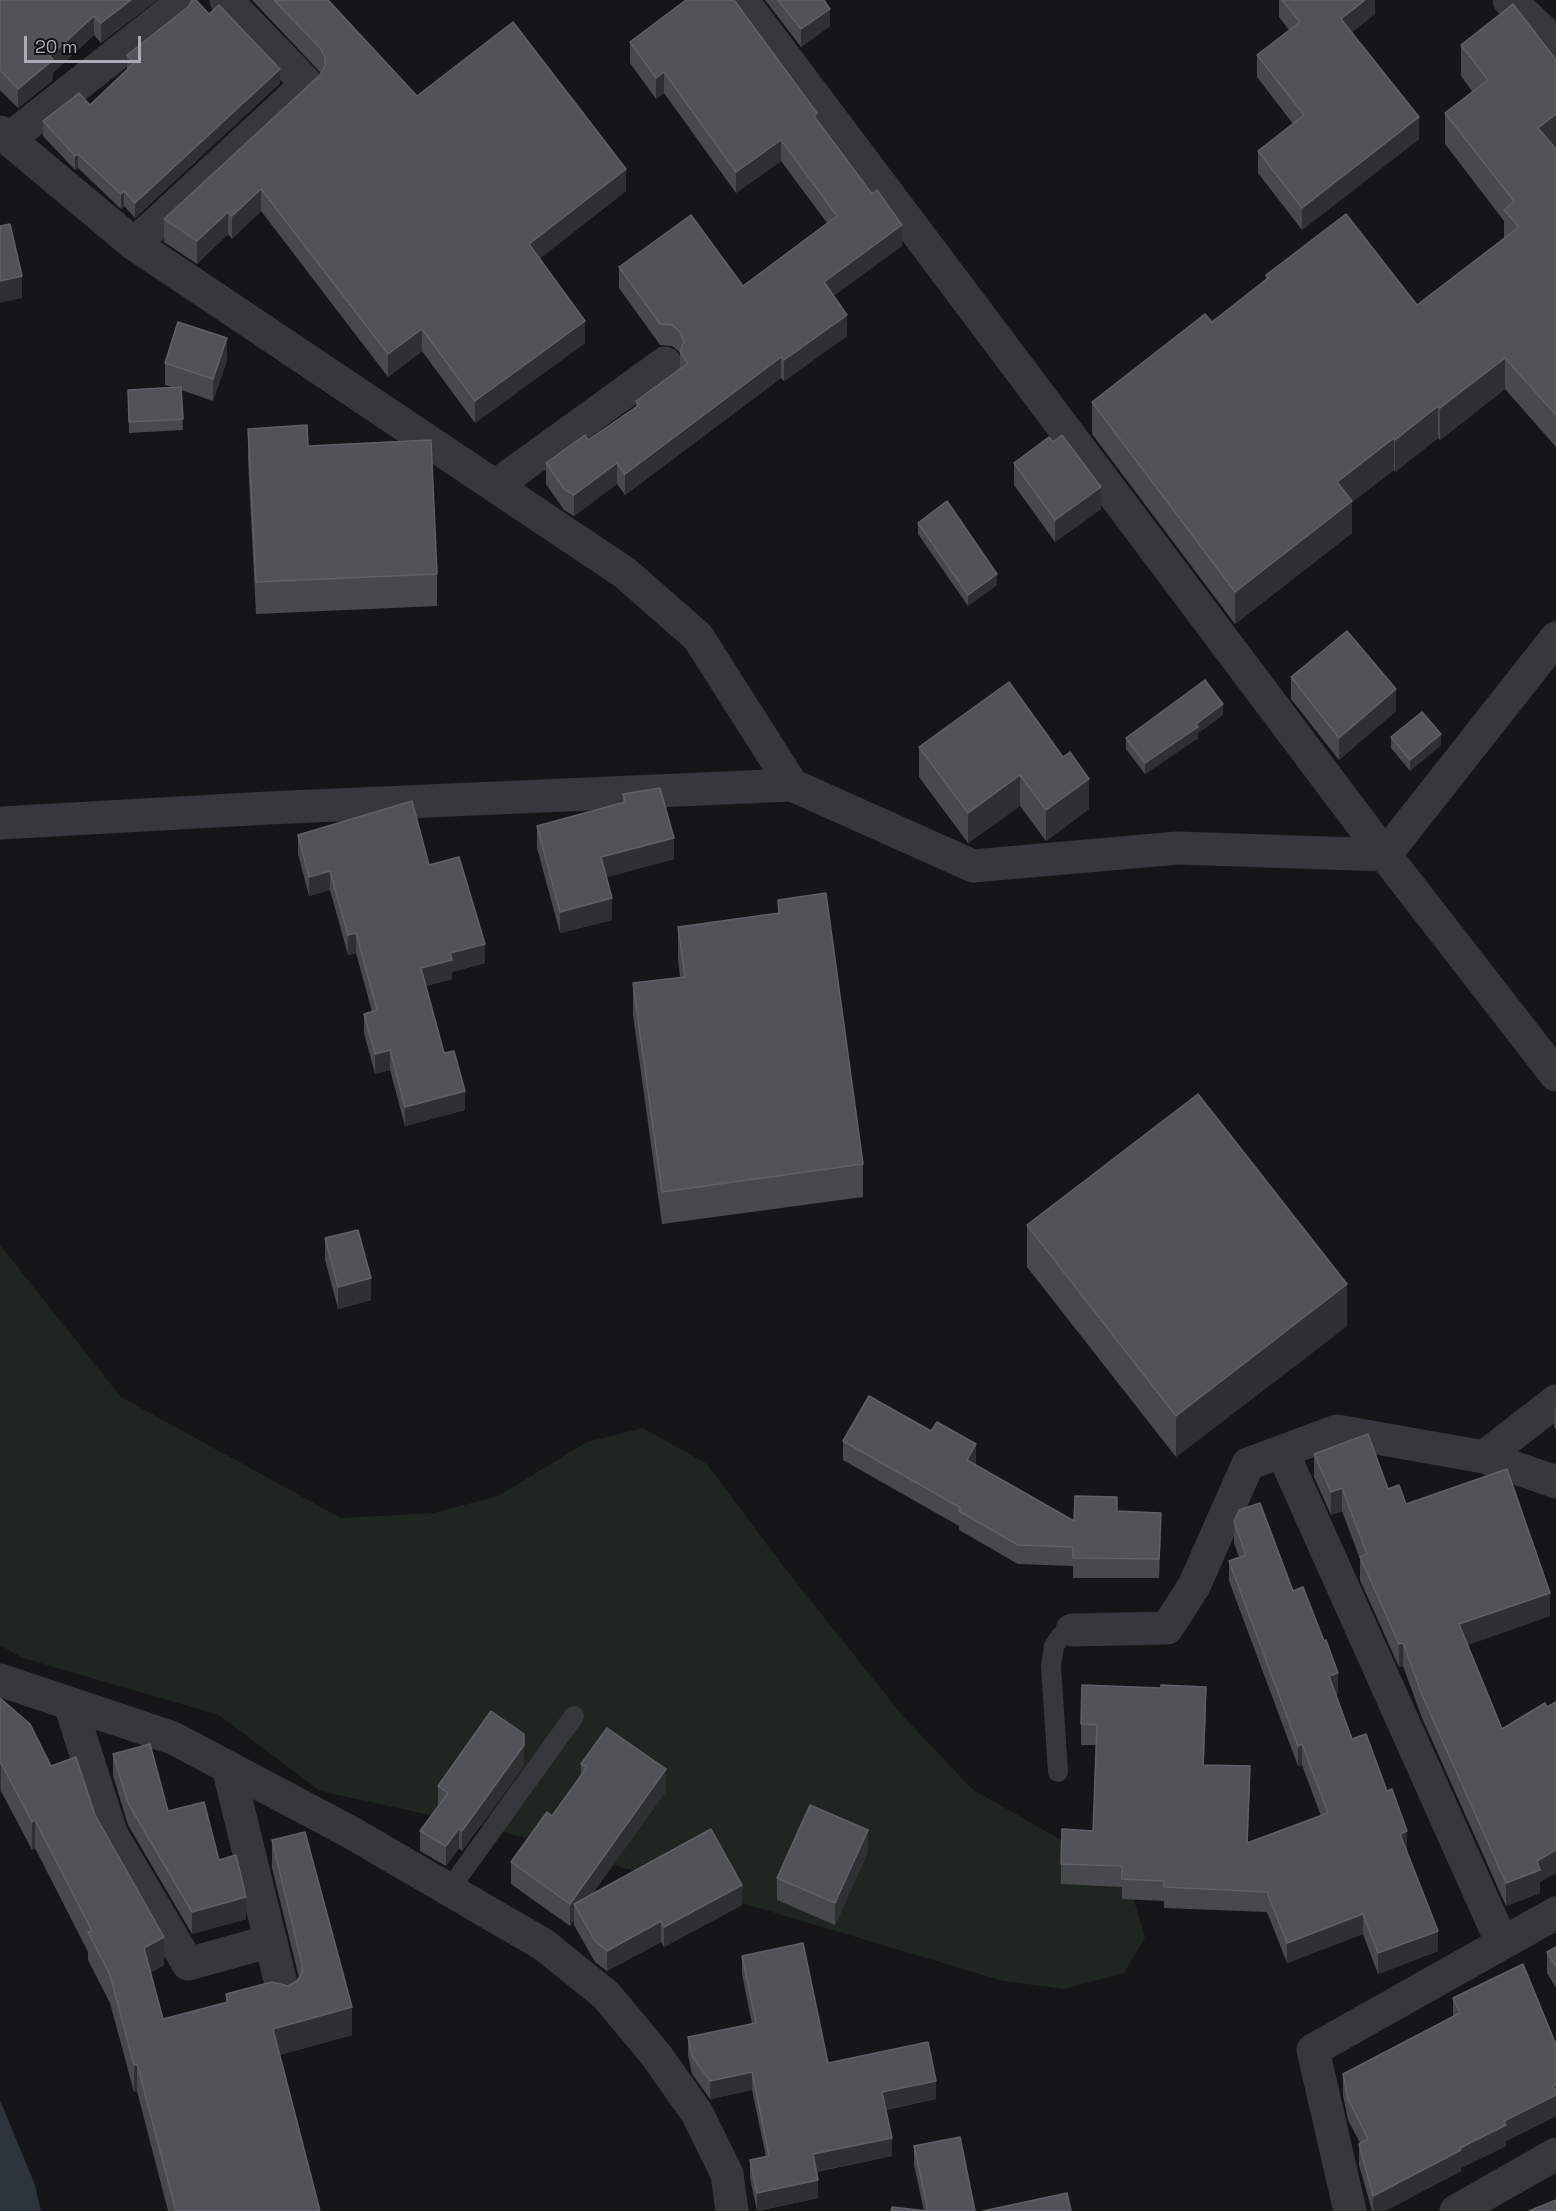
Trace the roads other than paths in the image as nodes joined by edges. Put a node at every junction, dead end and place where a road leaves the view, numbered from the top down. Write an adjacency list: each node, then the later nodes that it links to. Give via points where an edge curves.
1 (226, 0): 7 (street, via 307,84)
2 (742, 0): 13 (street)
3 (1509, 0): 5 (street)
4 (176, 7): 6 (street)
5 (1556, 43)
6 (4, 136): 7 (street)
7 (134, 244): 9 (street)
8 (665, 363): 9 (street)
9 (495, 486): 11 (street, via 625,573 698,637)
10 (1556, 638): 13 (street)
11 (792, 785): 12 (street); 13 (street, via 973,866 1178,848)
12 (0, 823)
13 (1386, 855): 14 (street)
14 (1556, 1075)
15 (1556, 1401): 17 (street)
16 (1283, 1453): 17 (street, via 1337,1431); 19 (street, via 1248,1464 1194,1586 1167,1628); 28 (street)
17 (1484, 1457): 18 (street)
18 (1556, 1482)
19 (1072, 1630): 24 (lane, via 1054,1646 1051,1666)
20 (0, 1680): 21 (street)
21 (70, 1704): 23 (street, via 173,1738); 27 (street, via 111,1833 188,1964)
22 (574, 1716): 25 (lane)
23 (228, 1767): 25 (street); 27 (street)
24 (1058, 1772)
25 (449, 1890): 31 (street, via 544,1945 606,1995 697,2113 727,2174)
26 (1556, 1913): 28 (street)
27 (271, 1941): 29 (street)
28 (1502, 1943): 32 (street, via 1313,2050)
29 (284, 1996)
30 (1556, 2154): 33 (street)
31 (732, 2211)
32 (1350, 2211)
33 (1456, 2211)

